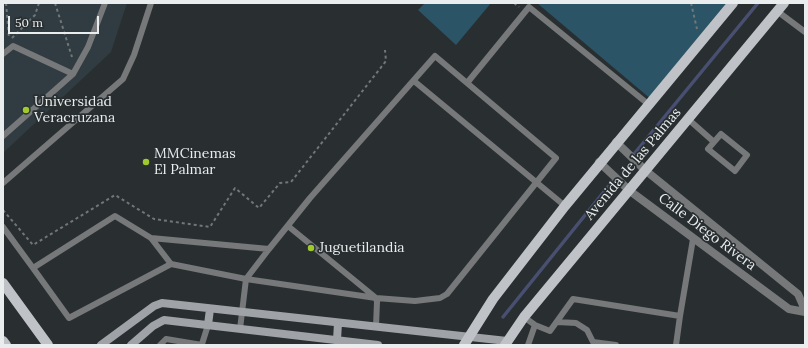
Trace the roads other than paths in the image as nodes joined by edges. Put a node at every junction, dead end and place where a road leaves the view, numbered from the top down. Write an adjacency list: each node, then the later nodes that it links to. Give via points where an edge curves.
1 (104, 3): 8 (lane, via 88,47)
2 (151, 3): 19 (lane, via 123,80)
3 (733, 3): 11 (main road, Avenida de las Palmas)
4 (784, 3): 5 (main road, Avenida de las Palmas)
5 (777, 11): 6 (lane); 12 (main road, Avenida de las Palmas)
6 (805, 32)
7 (3, 54): 8 (lane, via 13,46)
8 (73, 74): 13 (lane)
9 (414, 81): 10 (lane, via 436,56); 18 (lane); 22 (lane, via 314,193)
10 (467, 83): 11 (lane, via 529,7); 18 (lane, via 556,158)
11 (648, 104): 14 (main road, Avenida de las Palmas)
12 (688, 119): 15 (lane); 17 (main road, Avenida de las Palmas)
13 (3, 136)
14 (616, 142): 16 (main road, Avenida de las Palmas); 17 (street, Calle Diego Rivera)
15 (714, 142): 15 (lane, via 721,134 747,156 735,171 708,148)
16 (599, 162): 20 (street, Calle Diego Rivera); 21 (main road, Avenida de las Palmas)
17 (645, 170): 20 (main road, Avenida de las Palmas); 33 (street, Calle Diego Rivera, via 798,294)
18 (536, 182): 21 (lane); 31 (lane, via 447,294 415,301)
19 (3, 183)
20 (630, 190): 25 (street, Calle Diego Rivera); 36 (main road, Avenida de las Palmas)
21 (565, 206): 45 (main road, Avenida de las Palmas, via 493,299)
22 (288, 226): 26 (lane); 31 (lane)
23 (3, 227): 28 (lane)
24 (151, 238): 26 (lane); 27 (lane); 28 (lane, via 115,216)
25 (694, 239): 33 (street, Calle Diego Rivera, via 789,309); 35 (lane)
26 (269, 249): 29 (lane)
27 (171, 264): 28 (lane, via 69,318); 29 (lane)
28 (33, 268)
29 (246, 279): 31 (lane); 34 (lane)
30 (3, 283): 48 (main road)
31 (376, 298): 40 (lane)
32 (210, 309): 34 (street); 39 (street); 49 (street, via 158,304)
33 (805, 311)
34 (242, 312): 38 (street); 42 (lane)
35 (680, 316): 37 (lane, via 573,299); 56 (lane)
36 (524, 317): 41 (lane); 46 (main road, Avenida de las Palmas)
37 (557, 322): 41 (lane, via 550,331); 55 (lane, via 576,323 587,330 593,342)
38 (338, 323): 40 (street); 44 (street)
39 (208, 325): 42 (street); 50 (street, via 164,320); 52 (lane)
40 (376, 326): 45 (street)
41 (535, 326): 54 (lane)
42 (240, 329): 44 (street)
43 (3, 340): 47 (main road)
44 (337, 340): 53 (street)
45 (466, 341): 46 (street)
46 (506, 343)
47 (6, 345)
48 (48, 345)
49 (101, 345)
50 (131, 345)
51 (160, 345): 52 (lane, via 166,339)
52 (202, 345)
53 (378, 345)
54 (528, 345)
55 (616, 345)
56 (676, 345)

